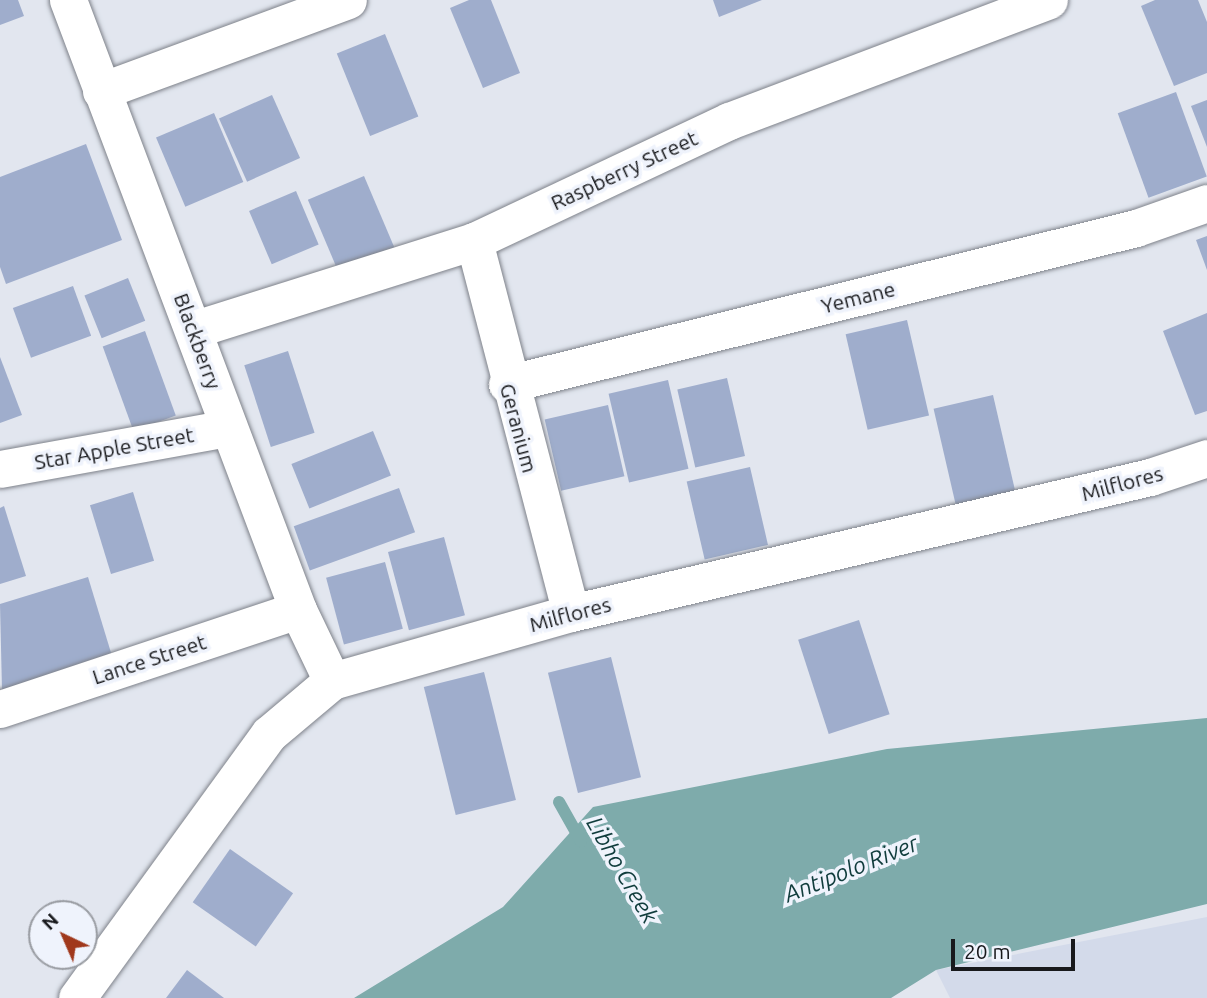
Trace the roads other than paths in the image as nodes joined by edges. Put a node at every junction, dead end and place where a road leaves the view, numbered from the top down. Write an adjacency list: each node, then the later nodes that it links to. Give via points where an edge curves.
1 (68, 0): 4 (street, Blackberry)
2 (348, 0): 4 (street)
3 (1049, 0): 6 (street, Raspberry Street, via 729,121)
4 (101, 91): 7 (street, Blackberry)
5 (1207, 203): 8 (street, Yemane, via 1136,228)
6 (474, 241): 7 (street, Raspberry Street); 8 (street, Geranium)
7 (195, 329): 9 (street, Blackberry)
8 (507, 384): 13 (street, Geranium)
9 (228, 428): 11 (street, Star Apple Street); 12 (street, Blackberry)
10 (1207, 457): 13 (street, Milflores, via 1150,477)
11 (0, 468)
12 (298, 610): 14 (street, Blackberry); 15 (street, Lance Street)
13 (571, 613): 14 (street, Milflores)
14 (332, 681): 16 (street, Milflores, via 269,734)
15 (0, 709)
16 (77, 998)

